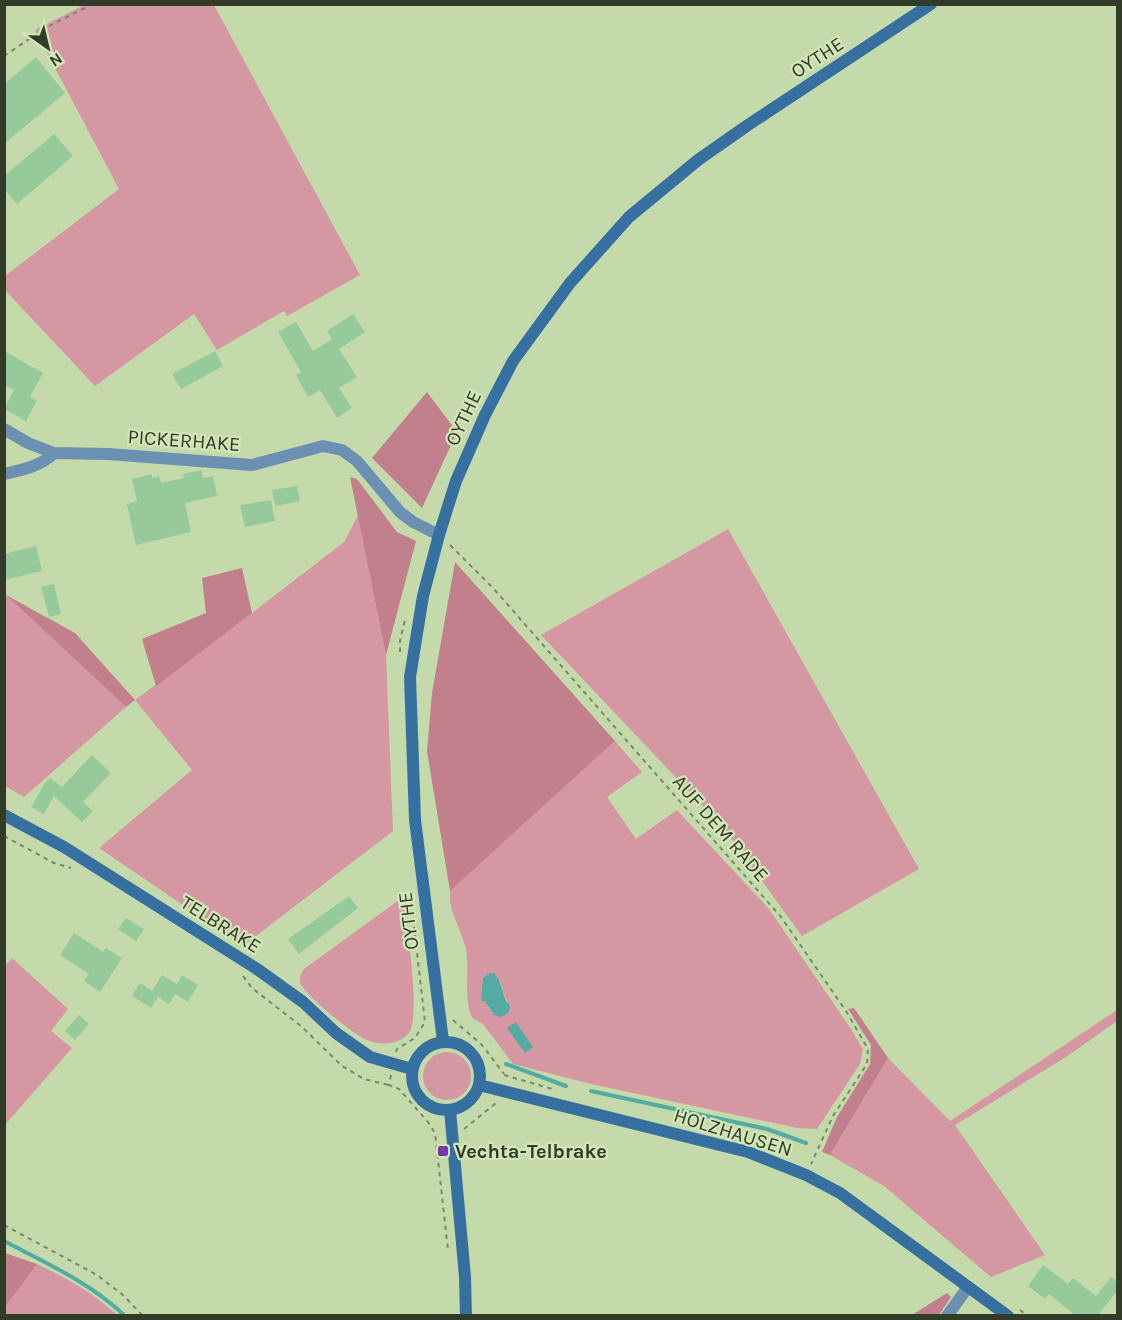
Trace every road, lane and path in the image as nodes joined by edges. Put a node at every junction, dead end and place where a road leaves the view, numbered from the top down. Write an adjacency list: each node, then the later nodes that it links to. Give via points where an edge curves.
1 (93, 4): 3 (path, via 47,27)
2 (931, 4): 7 (main road, OYTHE, via 698,160 629,217 570,283 513,361 456,481)
3 (4, 56)
4 (4, 429): 5 (street, PICKERHAKE)
5 (54, 453): 6 (street, via 48,459); 7 (street, PICKERHAKE, via 252,465 323,447 342,450 357,461 400,512)
6 (4, 474)
7 (439, 535): 15 (main road, OYTHE, via 423,596 410,677 415,820); 21 (path, AUF DEM RADE, via 494,589 781,917 868,1049 867,1064 833,1116)
8 (405, 619): 9 (path)
9 (400, 652)
10 (4, 815): 16 (main road, TELBRAKE, via 64,847 257,969 370,1057)
11 (4, 836): 12 (path, via 54,863)
12 (75, 869)
13 (414, 928): 16 (path, via 425,1022 415,1038 397,1049)
14 (240, 972): 18 (path, via 252,988 296,1022 342,1066 364,1080)
15 (443, 1041): 17 (main road, via 423,1050); 19 (main road, via 454,1042 472,1054 478,1063)
16 (392, 1064): 17 (main road, TELBRAKE); 18 (path)
17 (412, 1069): 20 (main road, via 412,1080 421,1099 429,1106)
18 (389, 1085): 23 (path, via 399,1089 435,1133)
19 (479, 1085): 20 (main road, via 468,1102); 21 (main road, HOLZHAUSEN, via 748,1152)
20 (450, 1110): 26 (main road)
21 (806, 1175): 24 (main road, HOLZHAUSEN, via 840,1193)
22 (4, 1225): 25 (path, via 97,1275)
23 (449, 1258)
24 (968, 1287): 27 (street); 28 (main road, HOLZHAUSEN)
25 (143, 1316)
26 (466, 1316)
27 (947, 1316)
28 (1008, 1316)

